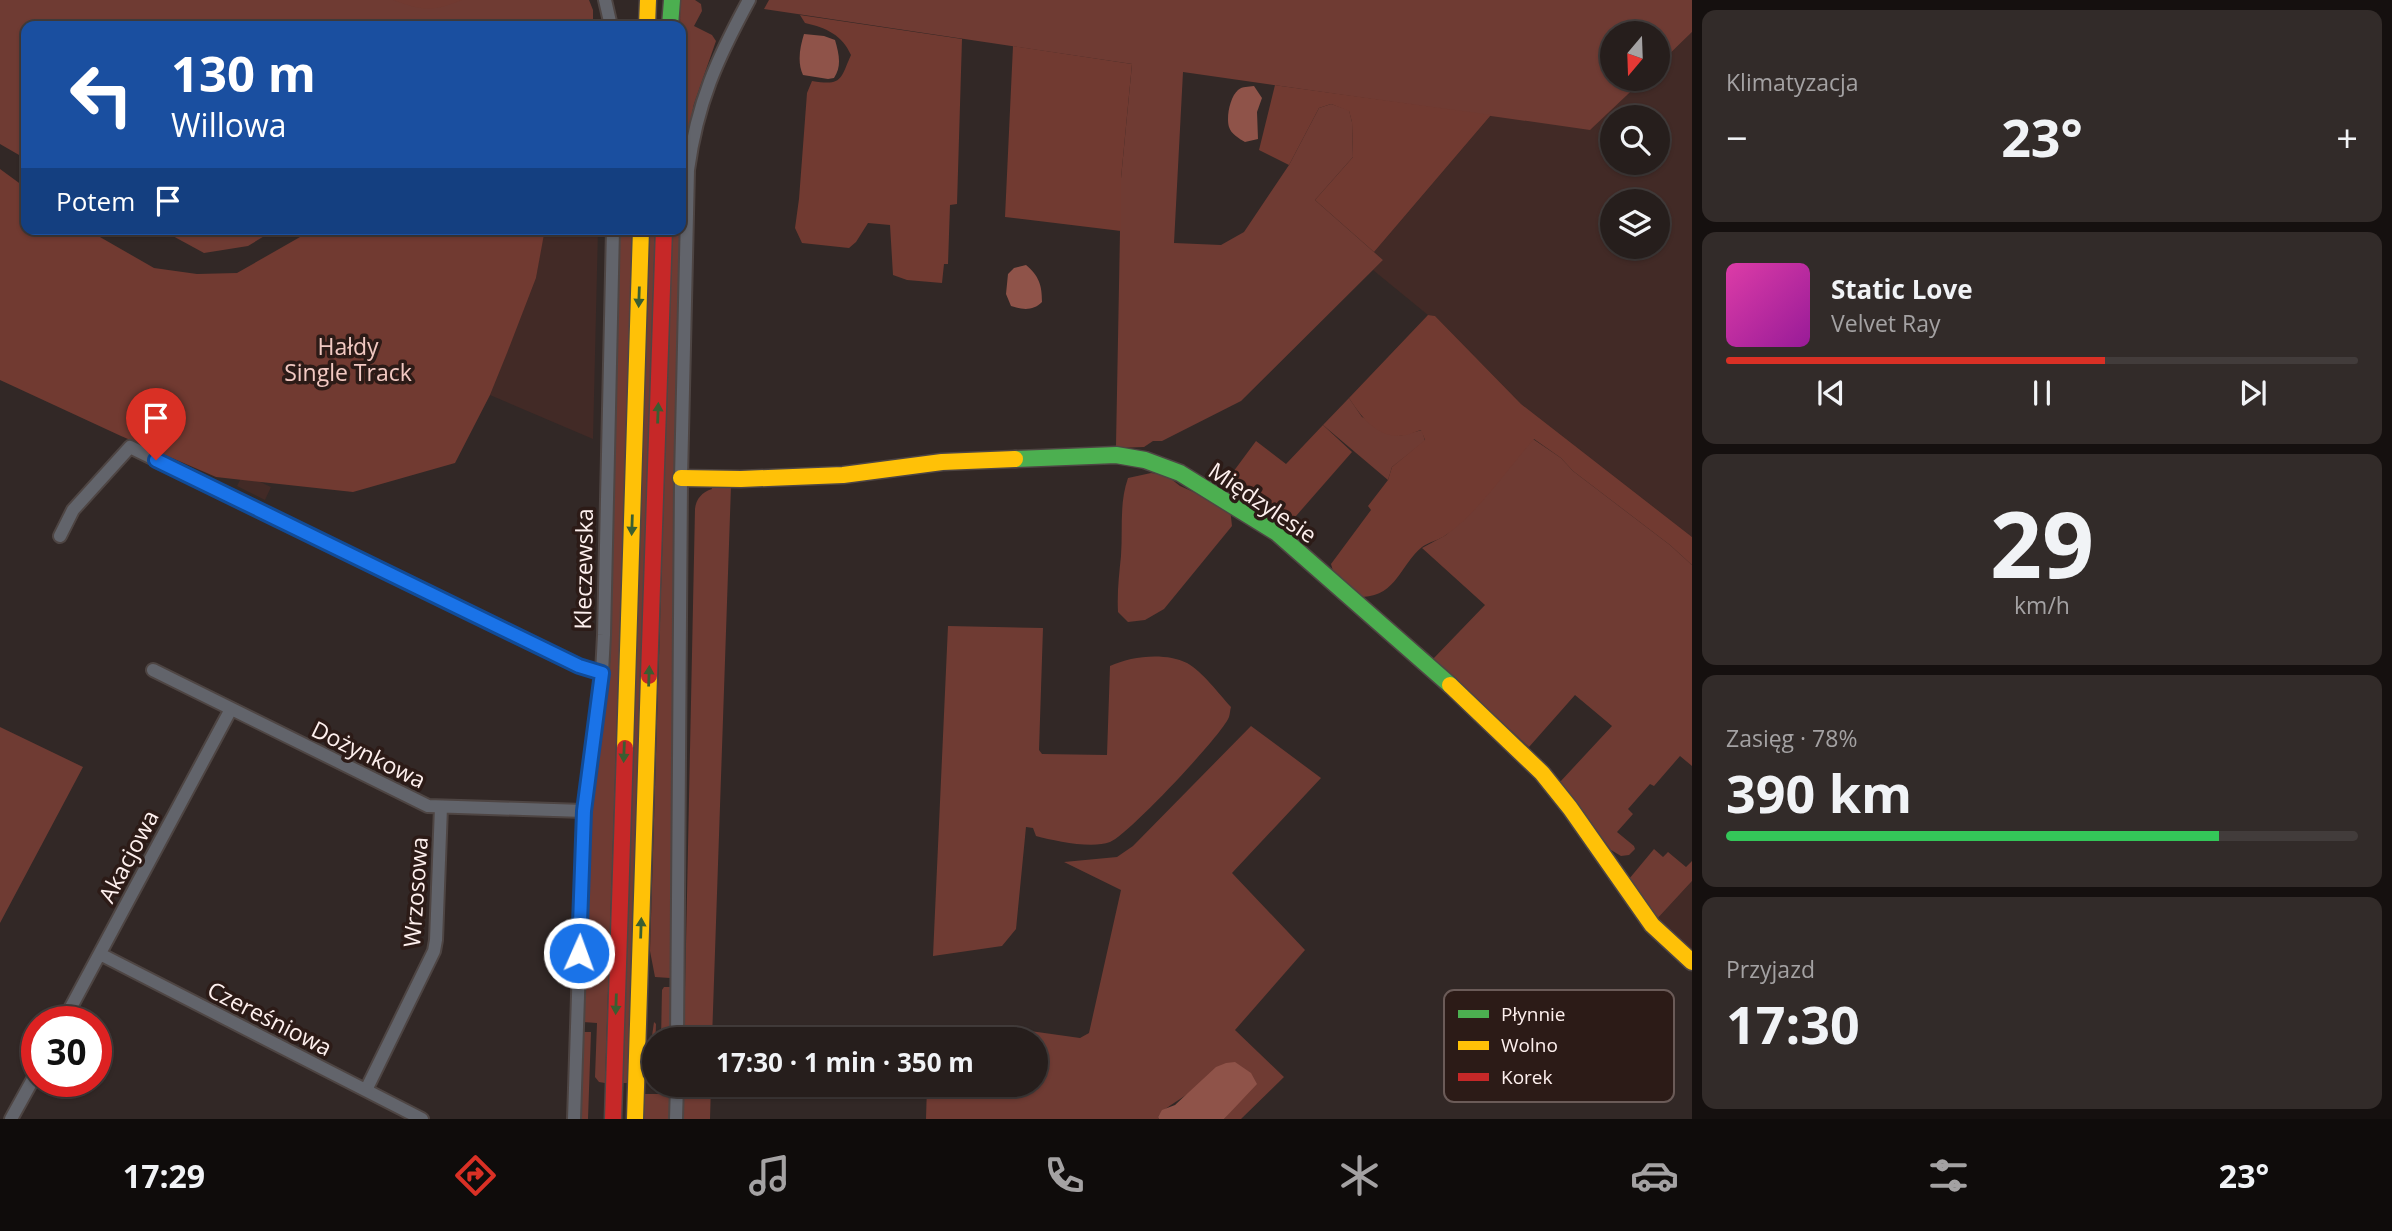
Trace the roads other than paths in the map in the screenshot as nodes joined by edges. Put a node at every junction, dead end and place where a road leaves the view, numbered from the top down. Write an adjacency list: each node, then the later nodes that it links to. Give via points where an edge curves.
1 (605, 0): 5 (street)
2 (648, 0): 6 (main road)
3 (672, 0): 7 (main road)
4 (749, 0): 11 (street, via 713,71 691,149)
5 (610, 21)
6 (648, 21)
7 (670, 21)
8 (613, 235): 14 (street, Kleczewska)
9 (641, 235): 28 (main road, Kleczewska, one-way to 28)
10 (664, 235): 29 (main road, one-way to 10)
11 (681, 478): 19 (main road, Międzylesie, via 843,475 942,462 1097,454 1145,460 1180,474 1277,533 1466,699 1557,790 1652,925); 21 (street)
12 (60, 536): 14 (street, via 73,510 131,447)
13 (153, 670): 15 (street, Dożynkowa)
14 (602, 673): 17 (street, Kleczewska)
15 (231, 709): 16 (street, Dożynkowa, via 417,802); 18 (street, Akacjowa)
16 (441, 807): 17 (street, Dożynkowa); 22 (street, Wrzosowa, via 434,951)
17 (584, 811): 27 (street, Kleczewska)
18 (100, 954): 20 (street, Akacjowa); 22 (street, Czereśniowa)
19 (1692, 962)
20 (72, 1006)
21 (677, 1027)
22 (366, 1090): 26 (street, Czereśniowa)
23 (23, 1097): 25 (street)
24 (677, 1097): 30 (street)
25 (11, 1119)
26 (422, 1119)
27 (574, 1119)
28 (612, 1119)
29 (635, 1119)
30 (676, 1119)

